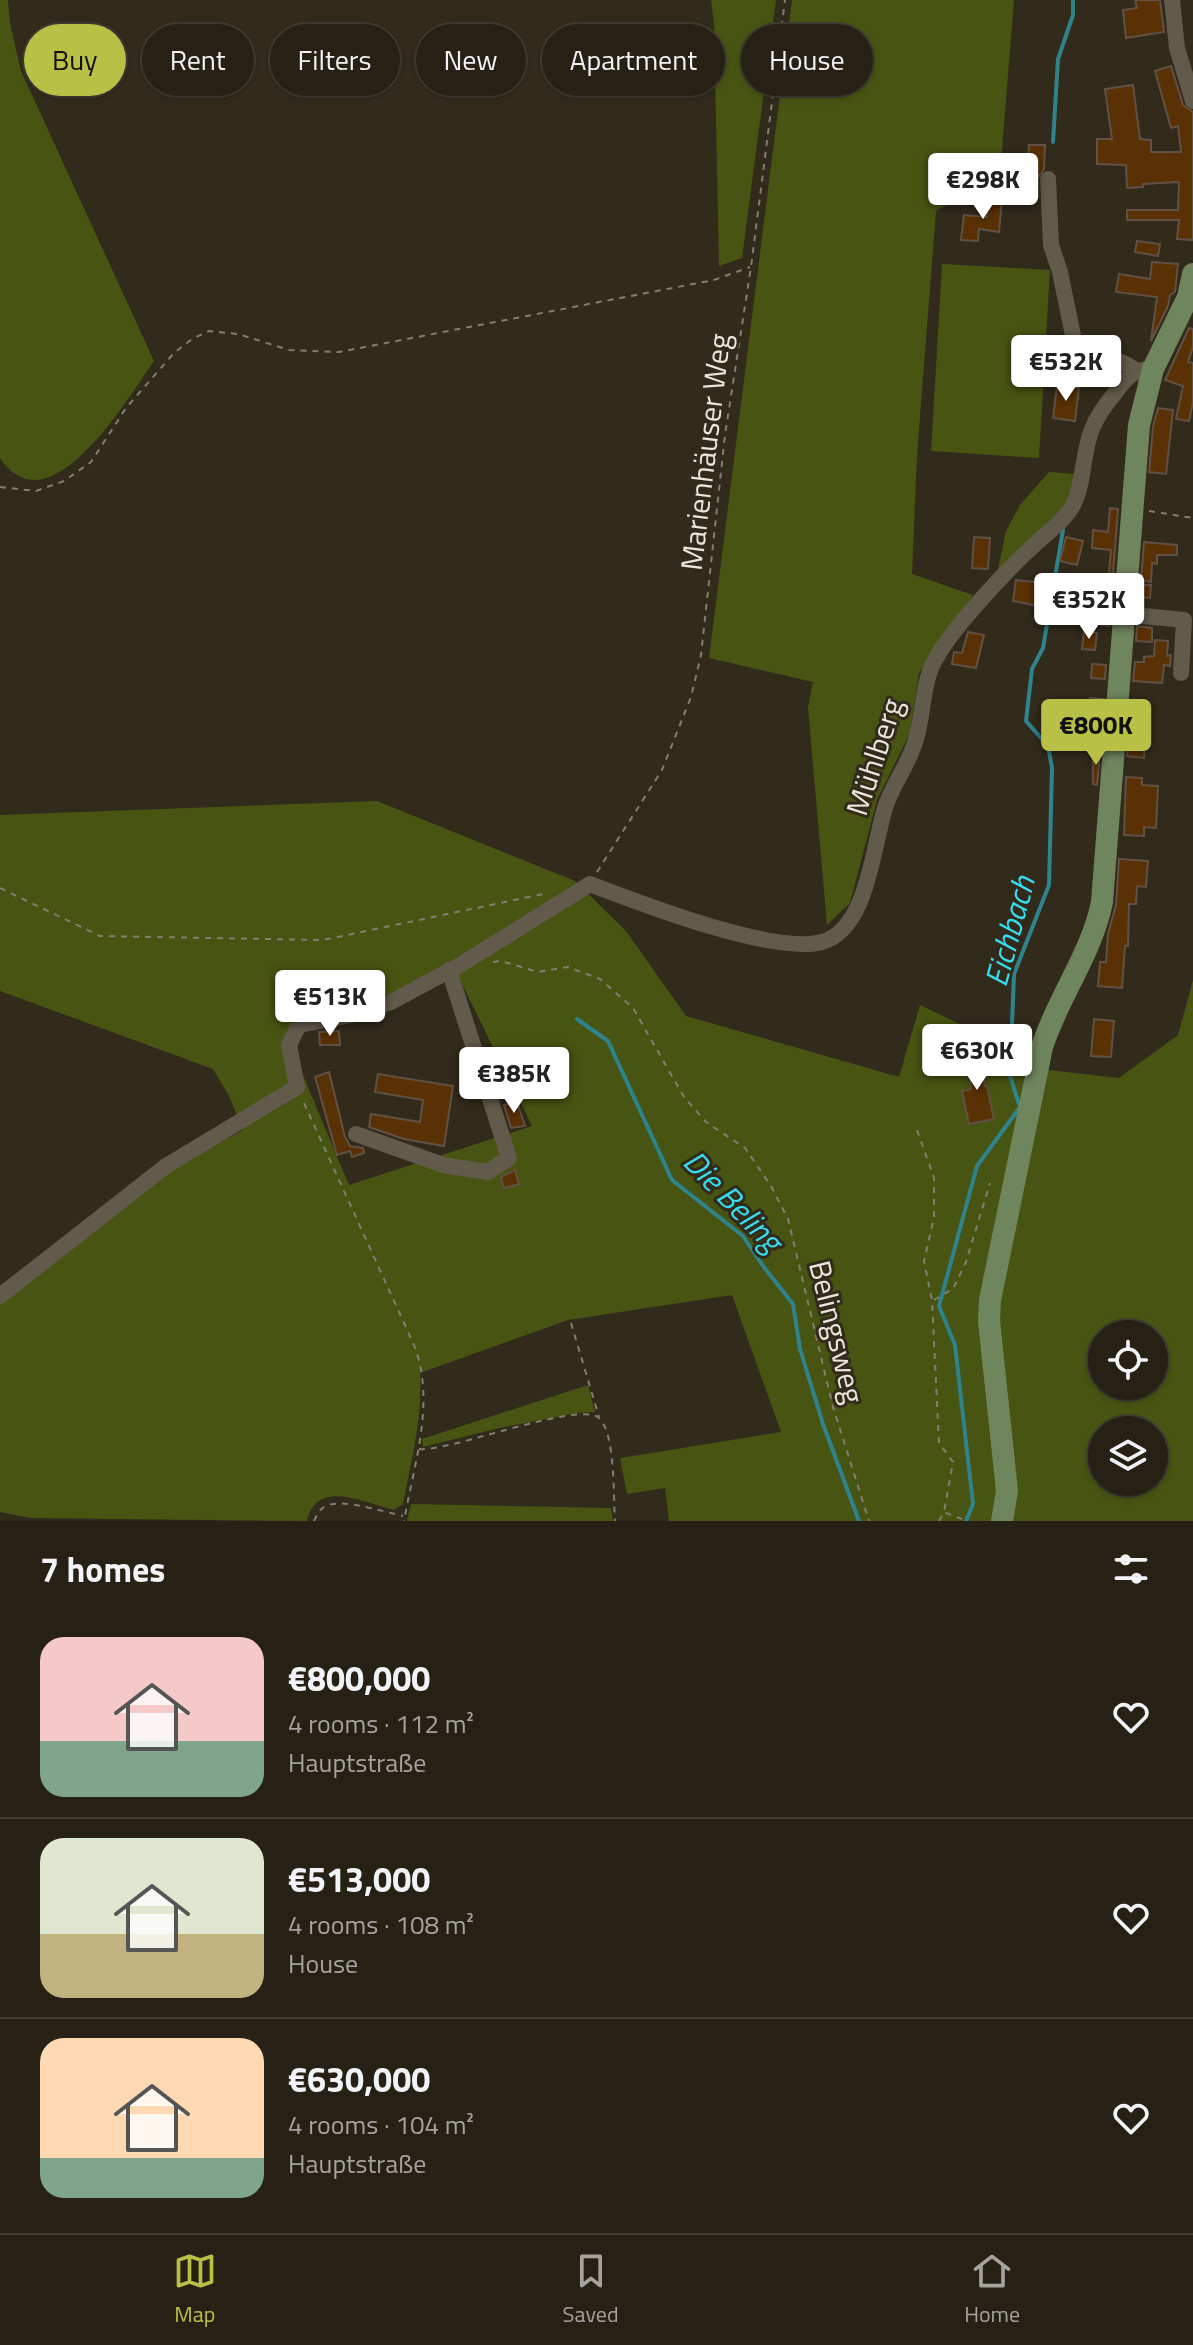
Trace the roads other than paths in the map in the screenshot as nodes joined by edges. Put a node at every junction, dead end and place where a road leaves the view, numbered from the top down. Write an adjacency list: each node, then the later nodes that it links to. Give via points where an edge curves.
1 (1172, 0): 2 (street, via 1177,48)
2 (1193, 101)
3 (1048, 179): 5 (street, via 1051,245 1075,345)
4 (1193, 274): 5 (main road, via 1188,297)
5 (1144, 370): 6 (main road); 9 (street, Mühlberg, via 1125,380 1092,426 1072,507 967,617 931,667 916,740 885,807 857,907 834,936 823,942 778,942 697,922 590,884)
6 (1124, 614): 7 (street); 12 (main road, via 1102,902 1042,1047 994,1274 989,1321 1007,1491)
7 (1188, 620): 8 (street)
8 (1181, 673)
9 (449, 970): 10 (street, via 509,1158 488,1172 443,1165); 11 (street, via 380,1006 299,1025 289,1045 297,1087 166,1166)
10 (356, 1134)
11 (0, 1296)
12 (1002, 1521)

